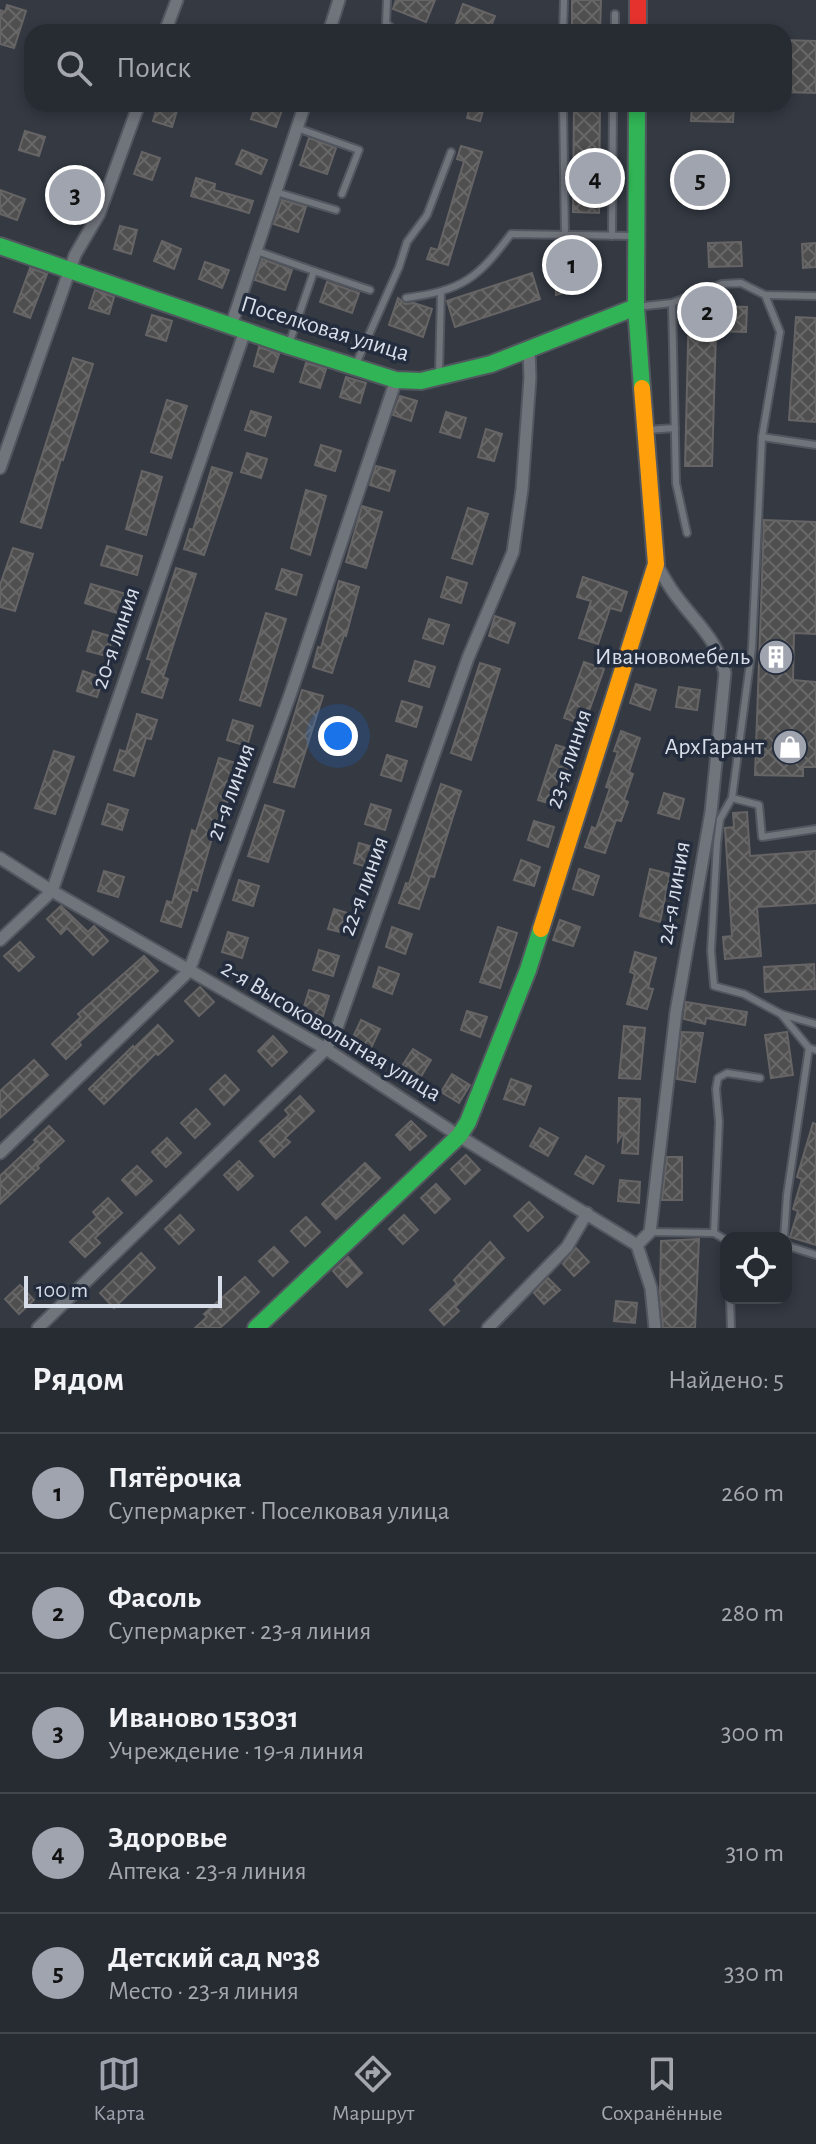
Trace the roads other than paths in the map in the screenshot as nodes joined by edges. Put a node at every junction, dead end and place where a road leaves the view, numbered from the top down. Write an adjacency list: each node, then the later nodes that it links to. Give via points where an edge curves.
1 (177, 0): 7 (street)
2 (339, 0): 8 (street)
3 (387, 0): 9 (lane)
4 (564, 0): 10 (lane)
5 (638, 0): 12 (street)
6 (615, 14): 11 (lane)
7 (168, 24)
8 (332, 24)
9 (387, 24)
10 (563, 24)
11 (615, 24)
12 (638, 24)
13 (136, 112): 28 (street, via 99,214)
14 (302, 112): 18 (street, 20-я линия)
15 (563, 112): 23 (lane)
16 (613, 112): 24 (lane)
17 (637, 112): 25 (street, 23-я линия)
18 (297, 128): 20 (street, 20-я линия); 21 (lane, via 359,150)
19 (451, 152): 40 (lane, via 427,215 407,242)
20 (276, 192): 22 (lane); 27 (street, 20-я линия)
21 (342, 194)
22 (336, 210)
23 (565, 236): 24 (lane); 31 (lane, via 511,234 489,264 467,282)
24 (612, 236): 25 (lane)
25 (637, 236): 36 (street, 23-я линия)
26 (0, 246): 28 (street, Поселковая улица)
27 (256, 251): 29 (lane); 37 (street, 20-я линия)
28 (70, 271): 37 (street, Поселковая улица); 47 (street)
29 (314, 271): 30 (lane); 38 (lane)
30 (370, 290)
31 (441, 293): 34 (lane); 41 (lane)
32 (765, 295): 33 (lane); 35 (lane, via 741,283 722,284); 45 (lane, via 780,332)
33 (816, 296)
34 (406, 298)
35 (672, 303): 36 (lane); 43 (lane)
36 (636, 307): 39 (street, Поселковая улица); 44 (street, 23-я линия)
37 (238, 328): 38 (street, Поселковая улица); 53 (street, 20-я линия)
38 (289, 346): 40 (street, Поселковая улица)
39 (529, 349): 41 (street, Поселковая улица); 58 (street, 22-я линия, via 522,489 513,552 468,658)
40 (354, 367): 42 (street, Поселковая улица)
41 (439, 378): 42 (street, Поселковая улица)
42 (396, 380): 55 (street, 21-я линия, via 290,695)
43 (675, 428): 44 (lane); 48 (lane, via 676,483)
44 (647, 430): 49 (street, 23-я линия)
45 (762, 437): 46 (lane); 50 (lane, via 752,648)
46 (816, 445)
47 (0, 468)
48 (687, 533)
49 (656, 564): 61 (street, 23-я линия, via 528,970); 64 (street, 24-я линия, via 710,636 725,673 711,812 676,1012)
50 (732, 798): 51 (lane, via 759,805 762,837); 56 (lane, via 720,819 717,843 714,986 744,994)
51 (816, 829)
52 (0, 858): 53 (street, 2-я Высоковольтная улица)
53 (52, 891): 54 (street, 20-я линия); 55 (street, 2-я Высоковольтная улица)
54 (0, 940)
55 (189, 971): 58 (street, 2-я Высоковольтная улица); 62 (street, 21-я линия)
56 (781, 1014): 57 (lane); 59 (lane)
57 (816, 1024)
58 (326, 1049): 61 (street, 2-я Высоковольтная улица); 72 (street, 22-я линия)
59 (813, 1049): 65 (lane)
60 (760, 1078): 66 (lane, via 727,1073 718,1078)
61 (459, 1136): 63 (street, 2-я Высоковольтная улица); 73 (street, 23-я линия)
62 (0, 1153)
63 (587, 1213): 68 (street, 2-я Высоковольтная улица); 74 (street, via 567,1247)
64 (650, 1232): 66 (lane); 68 (street)
65 (785, 1232)
66 (714, 1233): 67 (lane)
67 (720, 1236)
68 (637, 1245): 75 (street, via 651,1288)
69 (792, 1247): 70 (lane)
70 (816, 1255)
71 (730, 1304): 76 (lane)
72 (38, 1328)
73 (256, 1328)
74 (488, 1328)
75 (655, 1328)
76 (731, 1328)

